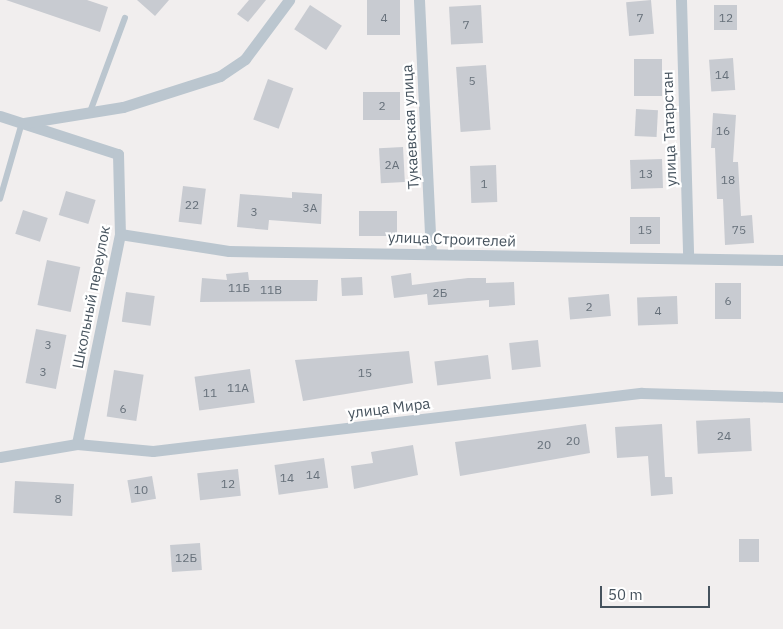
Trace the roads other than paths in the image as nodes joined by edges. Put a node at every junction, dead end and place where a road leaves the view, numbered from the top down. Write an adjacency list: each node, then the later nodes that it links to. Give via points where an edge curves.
1 (289, 0): 5 (street, via 246,59 220,76 123,107)
2 (419, 0): 10 (street, Тукаевская улица)
3 (680, 0): 11 (street, улица Татарстан)
4 (125, 18): 5 (lane)
5 (90, 112): 7 (street)
6 (0, 116): 7 (street)
7 (22, 123): 8 (lane); 9 (street, Школьный переулок, via 118,154)
8 (0, 199)
9 (120, 234): 10 (street, улица Строителей, via 229,251); 14 (street, Школьный переулок)
10 (431, 252): 11 (street, улица Строителей, via 639,261)
11 (688, 258): 12 (street, улица Строителей)
12 (783, 260)
13 (783, 398): 14 (street, улица Мира, via 642,393 153,451)
14 (77, 444): 15 (street, улица Мира)
15 (0, 457)

